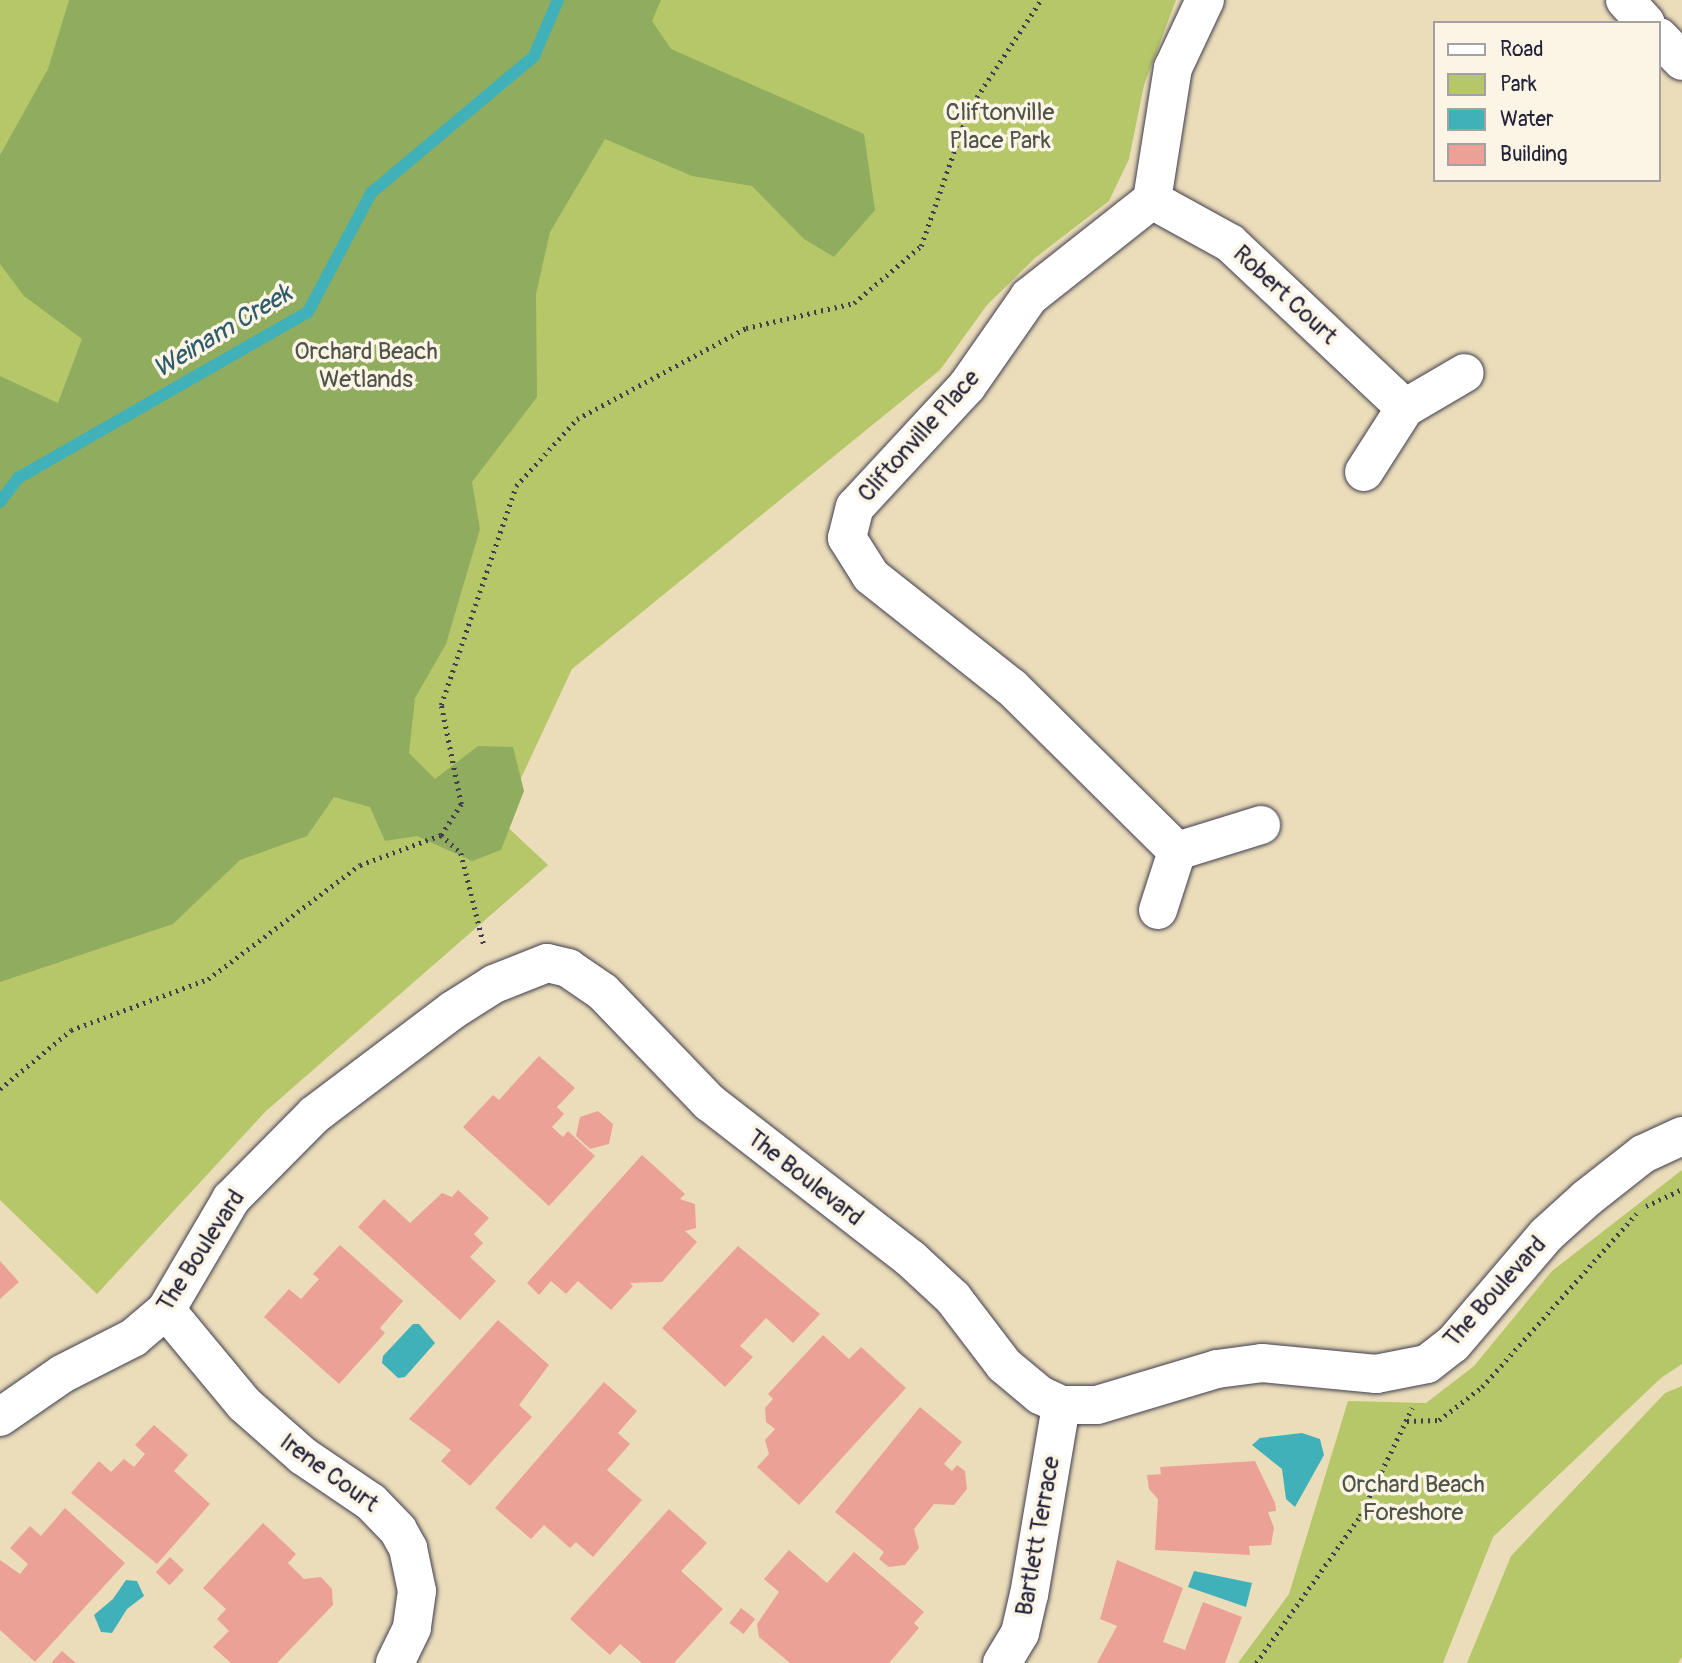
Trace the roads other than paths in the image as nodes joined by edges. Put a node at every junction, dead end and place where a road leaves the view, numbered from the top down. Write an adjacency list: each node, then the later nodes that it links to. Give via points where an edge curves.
1 (1205, 0): 6 (street, via 1173,68)
2 (1625, 0): 3 (street)
3 (1644, 21)
4 (1661, 39): 5 (street)
5 (1682, 61)
6 (1152, 200): 8 (street, Robert Court, via 1230,243); 11 (street, Cliftonville Place, via 1029,297 967,386 855,507 847,538 871,576 1012,687)
7 (1465, 373): 8 (street)
8 (1405, 408): 9 (street)
9 (1364, 472)
10 (1261, 825): 11 (street)
11 (1177, 851): 12 (street)
12 (1158, 910)
13 (1682, 1136): 15 (street, The Boulevard, via 1643,1154 1587,1198 1546,1235 1453,1343 1427,1364 1376,1374 1262,1363 1217,1369 1097,1405)
14 (166, 1310): 15 (street, The Boulevard, via 225,1207 270,1156 360,1078 494,984 547,963 569,968 591,982 710,1103 910,1258 953,1297 1004,1365 1040,1395); 16 (street, The Boulevard, via 133,1338 62,1374); 17 (street, Irene Court, via 244,1405 303,1456 371,1502 398,1530 408,1548 417,1591 412,1628)
15 (1061, 1405): 18 (street, Bartlett Terrace, via 1029,1595 1020,1633)
16 (0, 1417)
17 (395, 1663)
18 (1002, 1663)

